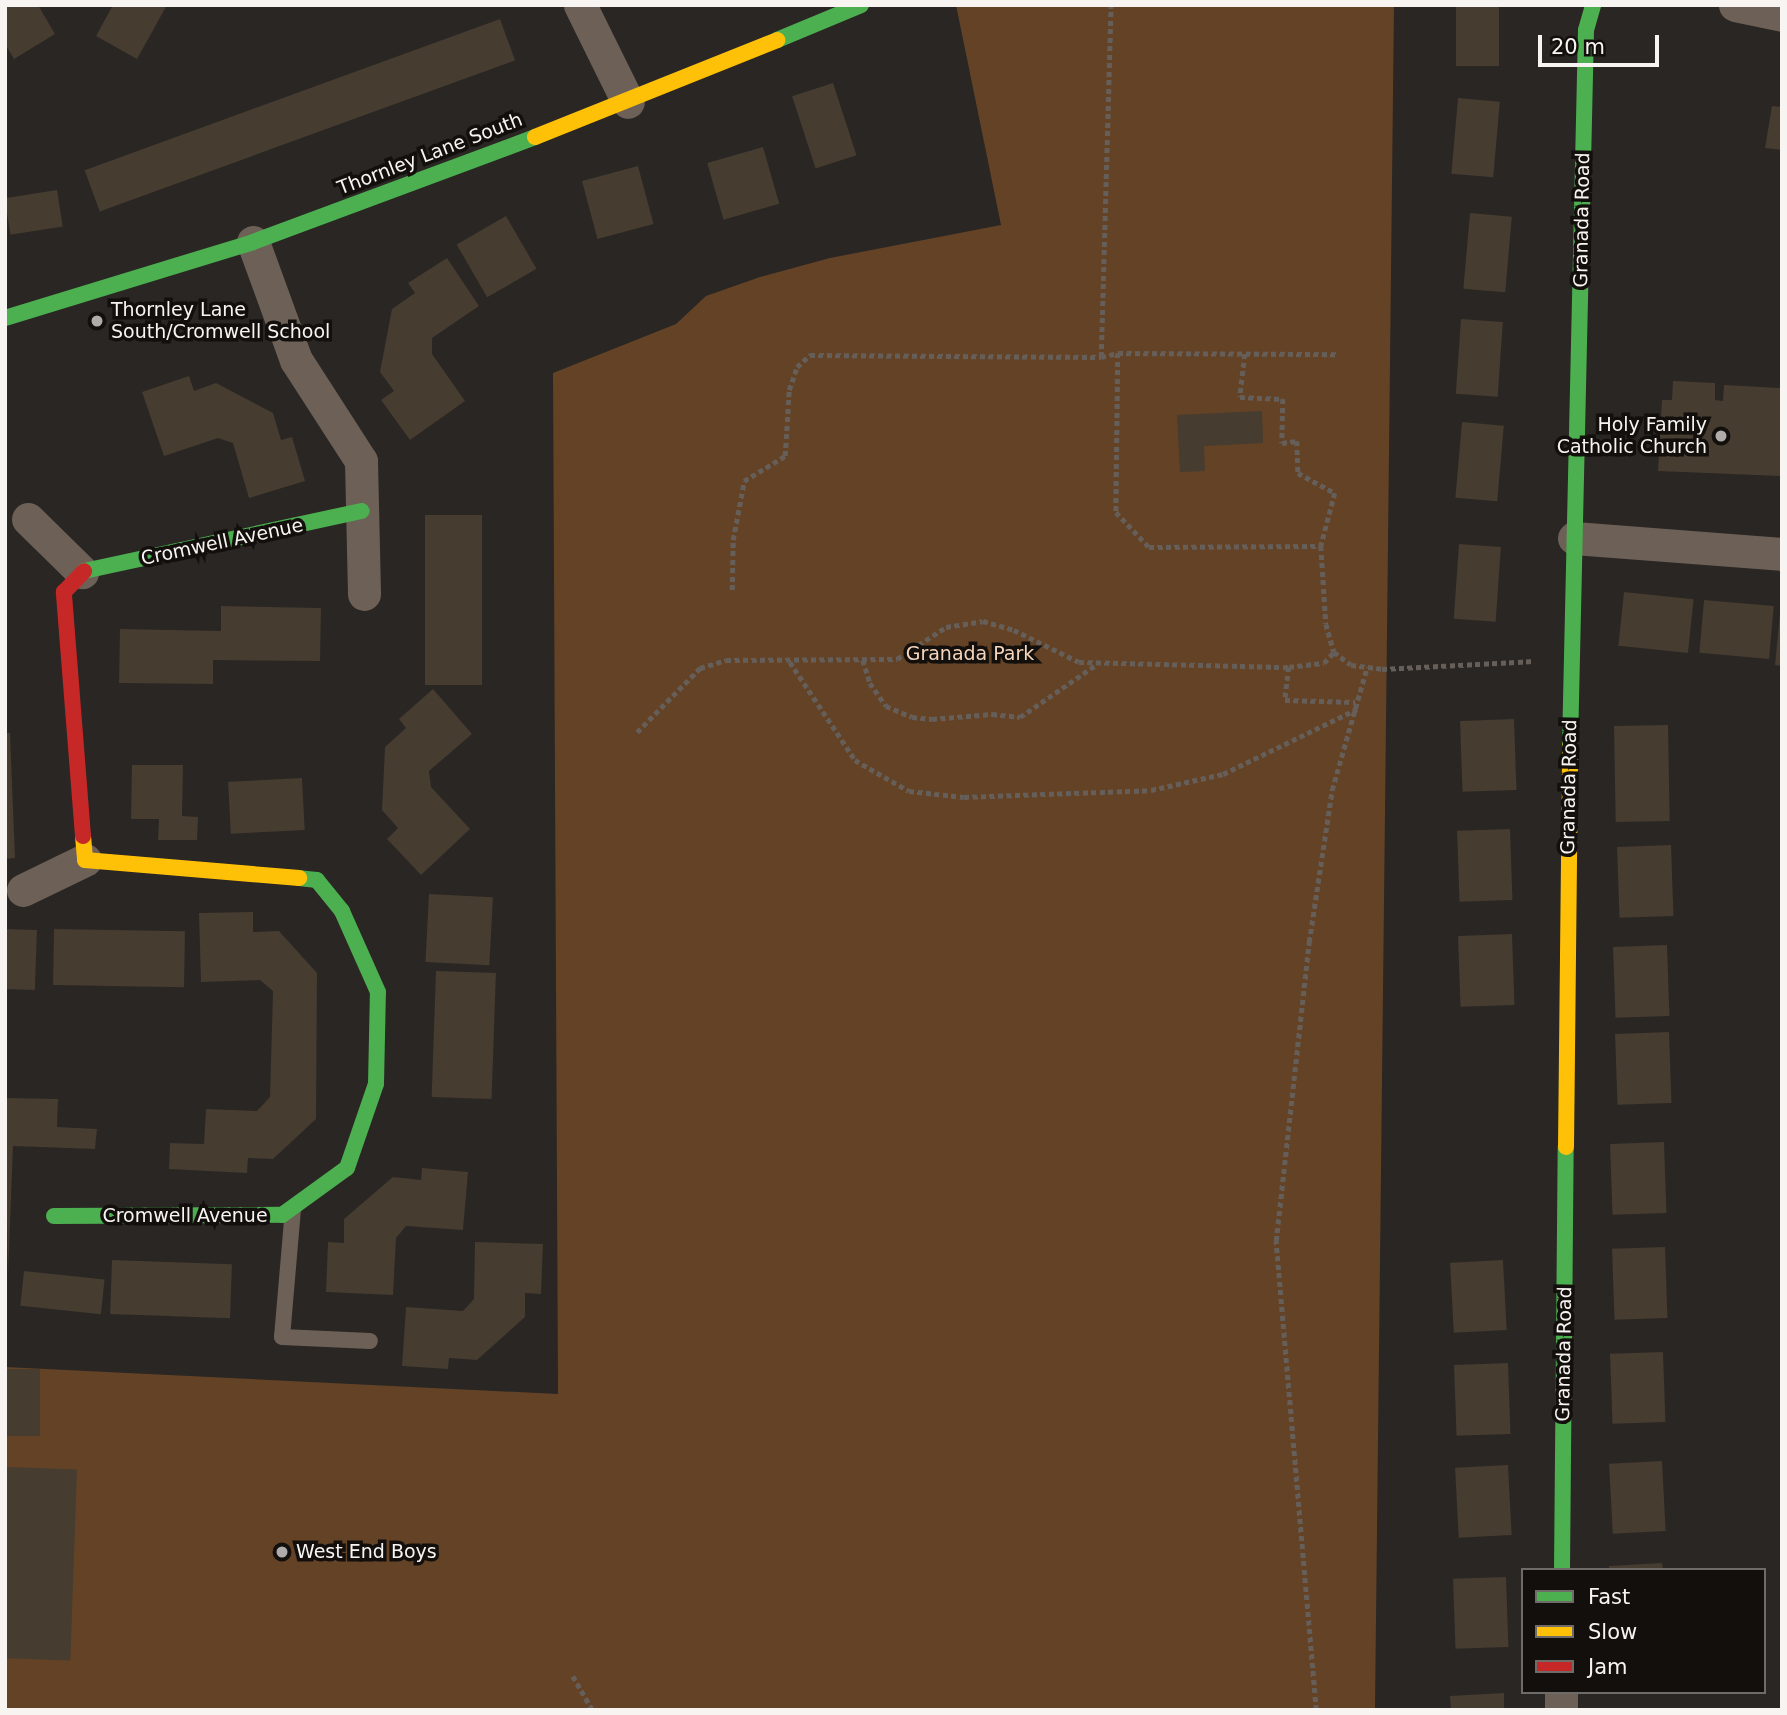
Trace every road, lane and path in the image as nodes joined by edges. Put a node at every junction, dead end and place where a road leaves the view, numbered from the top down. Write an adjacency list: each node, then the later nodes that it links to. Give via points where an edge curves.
1 (580, 5): 7 (street)
2 (861, 5): 7 (street, Thornley Lane South)
3 (1111, 5): 13 (path)
4 (1593, 5): 16 (street, Granada Road, via 1586,30)
5 (1735, 5): 6 (street)
6 (1782, 15)
7 (628, 102): 8 (street, Thornley Lane South)
8 (253, 243): 9 (street, Thornley Lane South); 14 (street, via 296,360 361,461)
9 (5, 318)
10 (1118, 353): 11 (path); 13 (path); 17 (path, via 1116,512 1149,547)
11 (1245, 354): 12 (path); 17 (path, via 1240,397 1283,399 1282,443 1297,441 1298,473 1335,493)
12 (1337, 354)
13 (1101, 357): 20 (path, via 810,355 797,367 789,390 785,456 744,481 733,540)
14 (362, 511): 19 (street, Cromwell Avenue); 21 (street)
15 (28, 519): 19 (street)
16 (1574, 538): 18 (street); 25 (street, Granada Road)
17 (1321, 546): 22 (path, via 1326,624)
18 (1782, 554)
19 (82, 572): 32 (street, via 64,592)
20 (732, 590)
21 (364, 594)
22 (1334, 652): 27 (path, via 1324,663); 28 (path, via 1351,665)
23 (863, 660): 24 (path); 26 (path, via 897,659 946,627 983,621 1014,630 1079,662); 26 (path, via 870,683 886,706 912,718 932,719 992,714 1020,717)
24 (790, 662): 30 (path, via 855,760 909,791 964,797 1151,790 1223,774); 31 (path, via 726,660 699,668)
25 (1571, 662): 28 (path); 37 (street, Granada Road)
26 (1099, 663): 27 (path)
27 (1289, 667): 29 (path, via 1285,700)
28 (1367, 667): 29 (path)
29 (1355, 702): 30 (path)
30 (1357, 709): 40 (path, via 1330,803 1276,1241)
31 (637, 732)
32 (85, 860): 33 (street); 34 (street, Cromwell Avenue, via 317,880 342,911 378,992 376,1084 347,1168)
33 (23, 890)
34 (293, 1207): 35 (street, Cromwell Avenue, via 282,1215); 36 (lane, via 282,1337)
35 (54, 1216)
36 (370, 1341)
37 (1562, 1568)
38 (573, 1676): 39 (path)
39 (593, 1710)
40 (1316, 1710)

